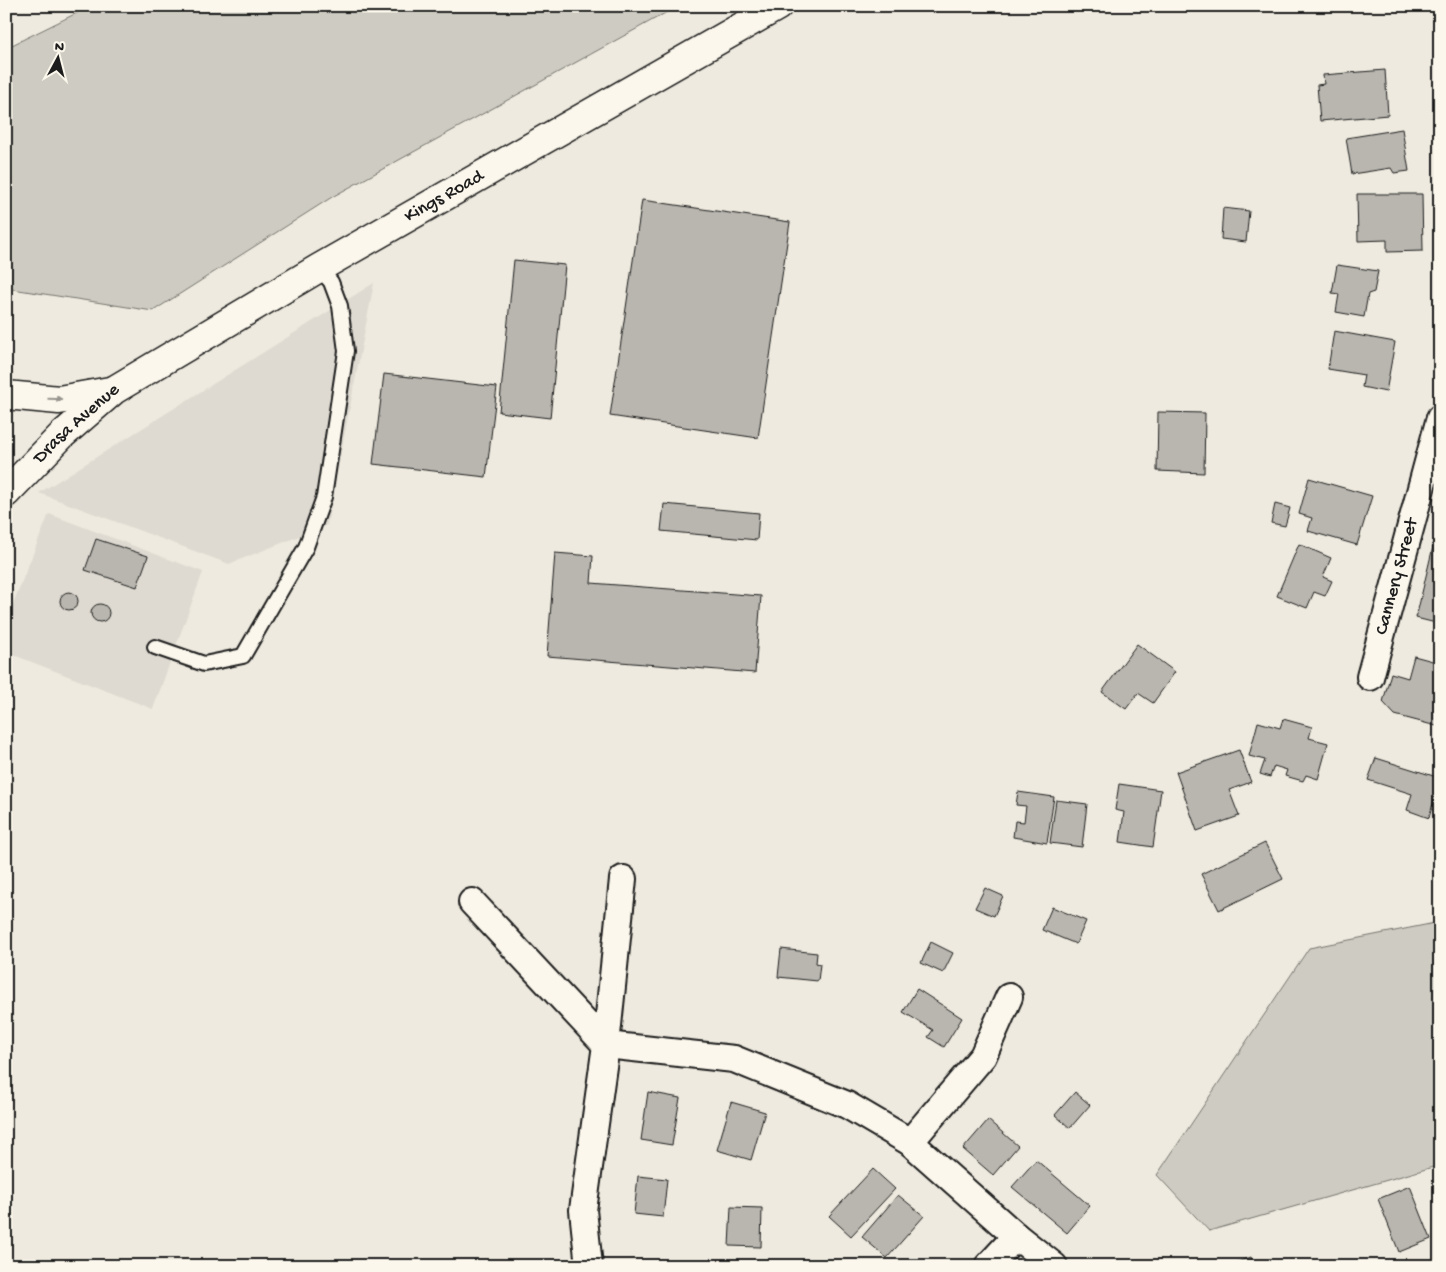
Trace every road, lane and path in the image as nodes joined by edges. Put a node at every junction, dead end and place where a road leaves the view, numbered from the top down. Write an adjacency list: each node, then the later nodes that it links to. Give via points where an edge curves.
1 (778, 6): 2 (highway, Kings Road)
2 (319, 268): 3 (highway, Kings Road); 7 (lane, via 331,282 340,306 346,351 324,497 306,547 243,656 204,664)
3 (114, 390): 4 (highway, Drasa Avenue, one-way to 3, via 59,400); 6 (highway, Drasa Avenue, via 62,434)
4 (6, 395)
5 (1440, 418): 8 (street, Cannery Street)
6 (6, 493)
7 (155, 647)
8 (1370, 677)
9 (623, 879): 12 (street)
10 (472, 902): 12 (street)
11 (1009, 997): 13 (street, via 983,1056)
12 (606, 1045): 13 (street, via 734,1059 847,1106); 15 (street, via 583,1210)
13 (910, 1142): 14 (street)
14 (1016, 1236): 16 (street); 17 (street)
15 (589, 1266)
16 (988, 1266)
17 (1054, 1266)

